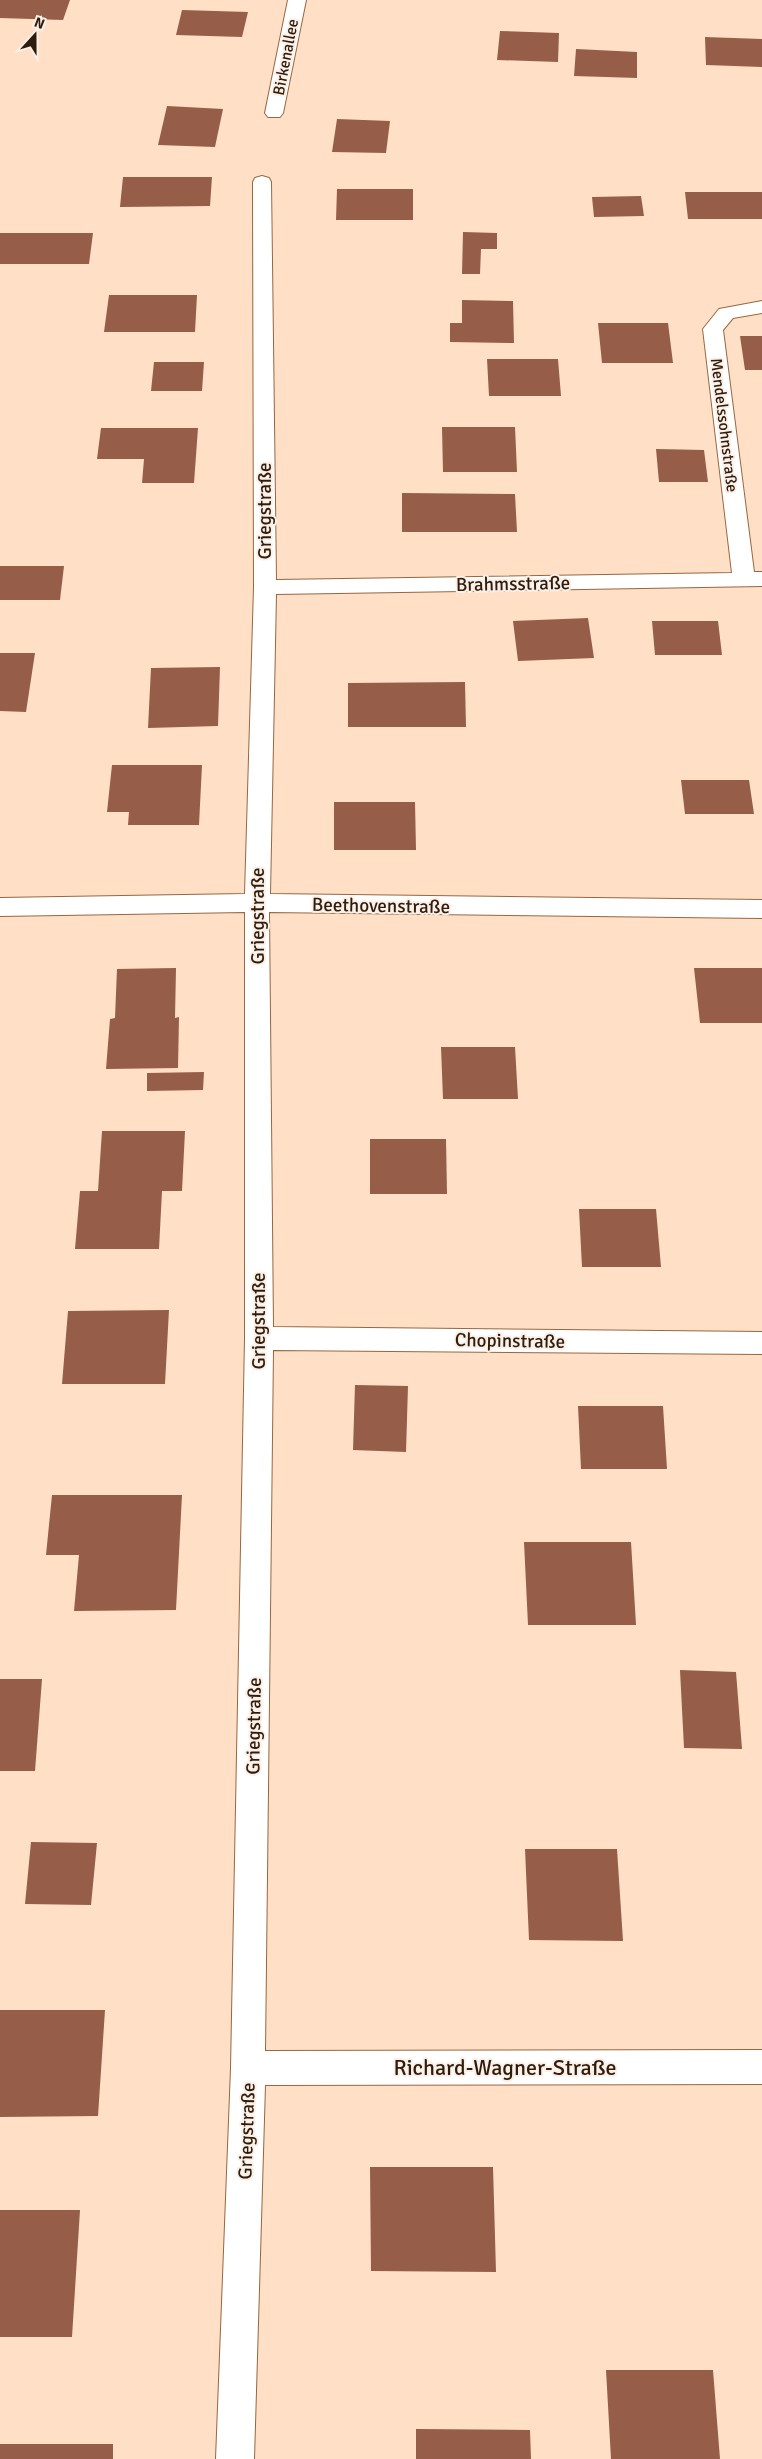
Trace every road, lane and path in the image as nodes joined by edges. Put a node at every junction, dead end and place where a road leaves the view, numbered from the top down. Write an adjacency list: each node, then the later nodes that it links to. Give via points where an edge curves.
1 (297, 0): 2 (street, Birkenallee)
2 (274, 113)
3 (262, 182): 6 (street, Griegstraße)
4 (762, 307): 5 (street, Mendelssohnstraße, via 726,314 712,329)
5 (753, 579): 6 (street, Brahmsstraße)
6 (264, 587): 7 (street, Griegstraße)
7 (257, 903): 8 (street, Beethovenstraße); 9 (street, Beethovenstraße); 10 (street, Griegstraße)
8 (0, 907)
9 (762, 909)
10 (259, 1338): 11 (street, Chopinstraße); 13 (street, Griegstraße)
11 (762, 1343)
12 (762, 2067): 13 (street, Richard-Wagner-Straße)
13 (248, 2068): 14 (street, Griegstraße)
14 (235, 2459)

